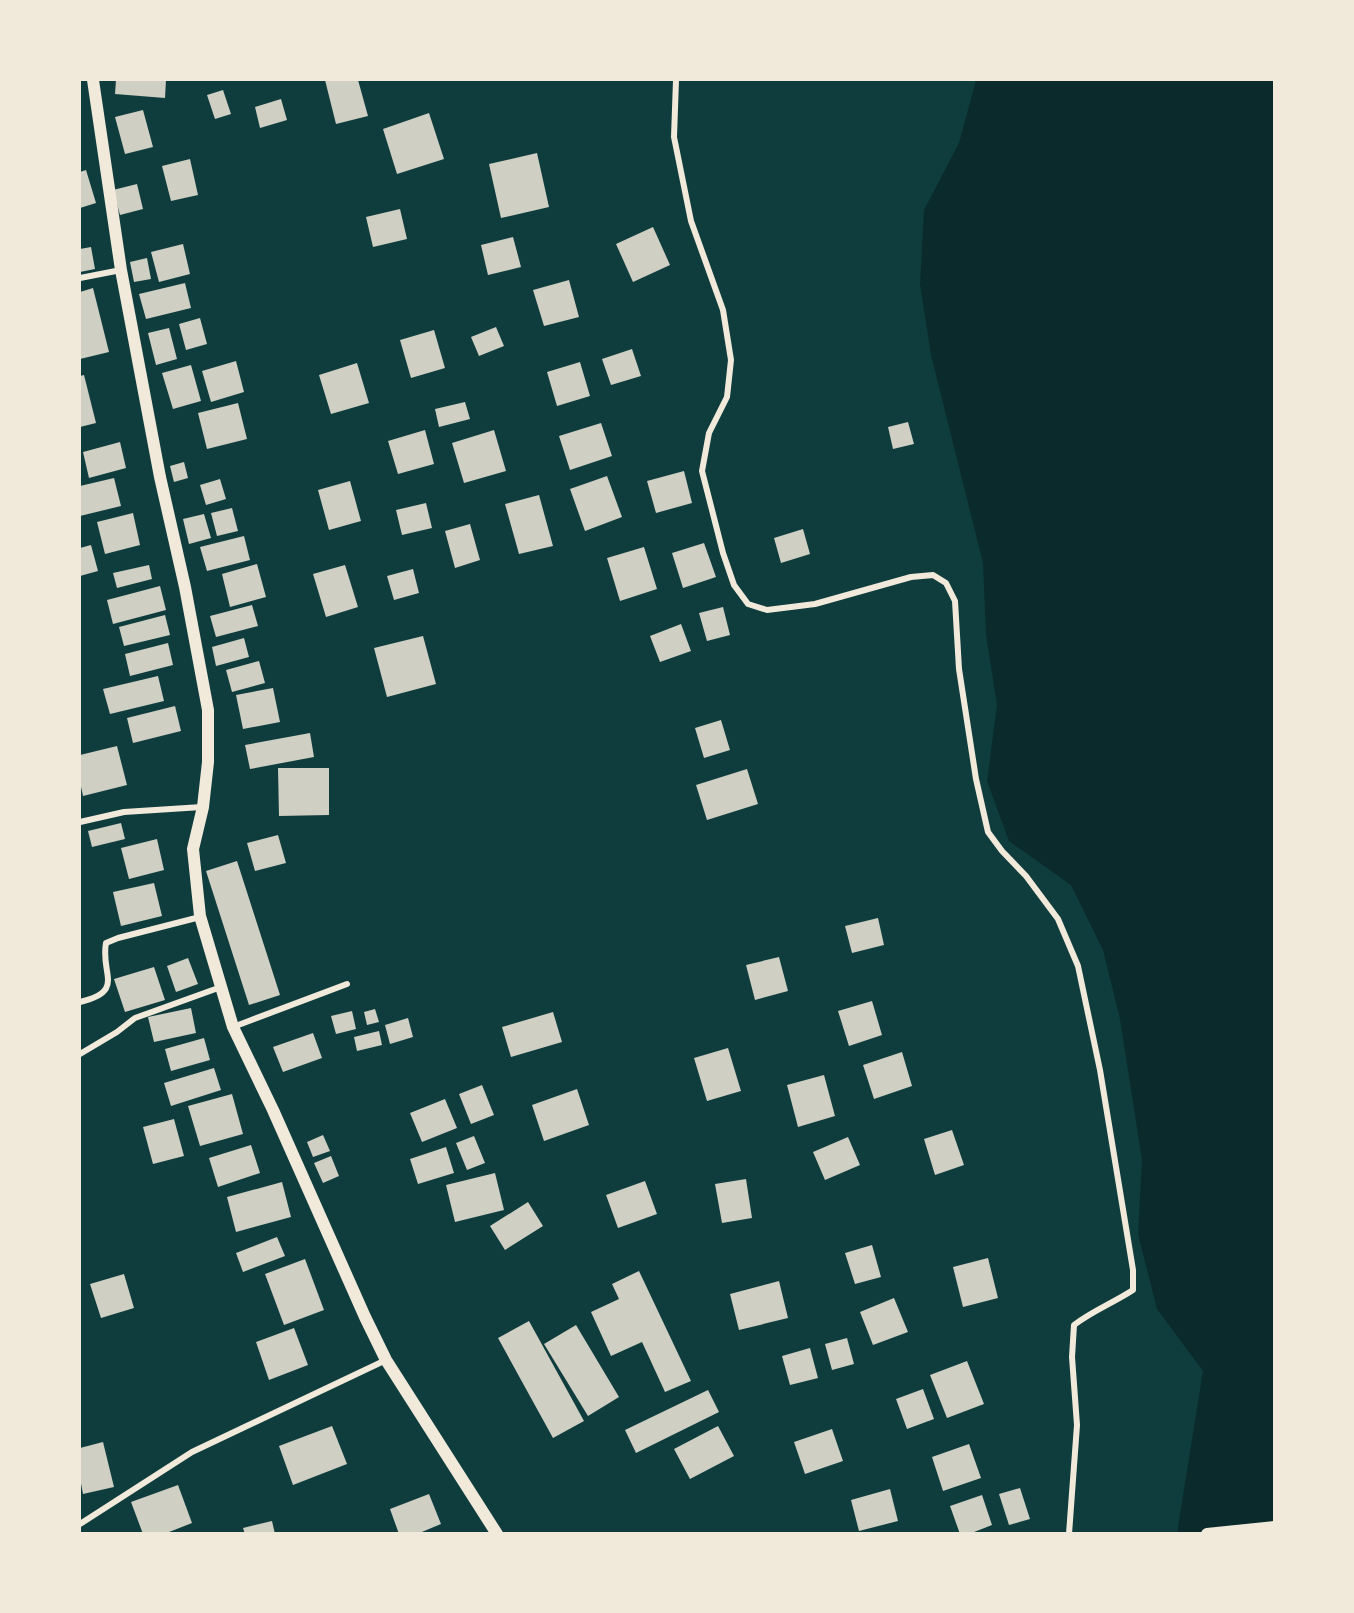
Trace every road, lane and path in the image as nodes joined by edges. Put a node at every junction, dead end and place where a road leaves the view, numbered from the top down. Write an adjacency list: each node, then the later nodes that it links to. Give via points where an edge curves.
1 (93, 80): 3 (main road)
2 (676, 80): 17 (street, via 674,137 691,221 723,310 731,360 727,397 709,433 702,471 734,585 748,604 767,610 815,604 911,576 933,575 946,583 955,601 960,669 976,780 988,832 1058,918 1078,966 1100,1070 1133,1270 1132,1290 1074,1326 1077,1425)
3 (120, 270): 4 (street); 5 (main road, via 208,710)
4 (80, 278)
5 (203, 807): 6 (street, via 124,812); 7 (main road, via 193,849)
6 (80, 822)
7 (200, 916): 9 (main road); 10 (street, via 106,943 104,955 110,978 107,986 97,998)
8 (347, 984): 11 (street)
9 (221, 987): 11 (main road); 12 (street, via 135,1018)
10 (80, 1002)
11 (233, 1027): 13 (main road)
12 (80, 1054)
13 (386, 1360): 14 (street, via 192,1452); 16 (main road)
14 (80, 1524)
15 (1275, 1527): 18 (main road)
16 (497, 1533)
17 (1069, 1533)
18 (1207, 1533)

